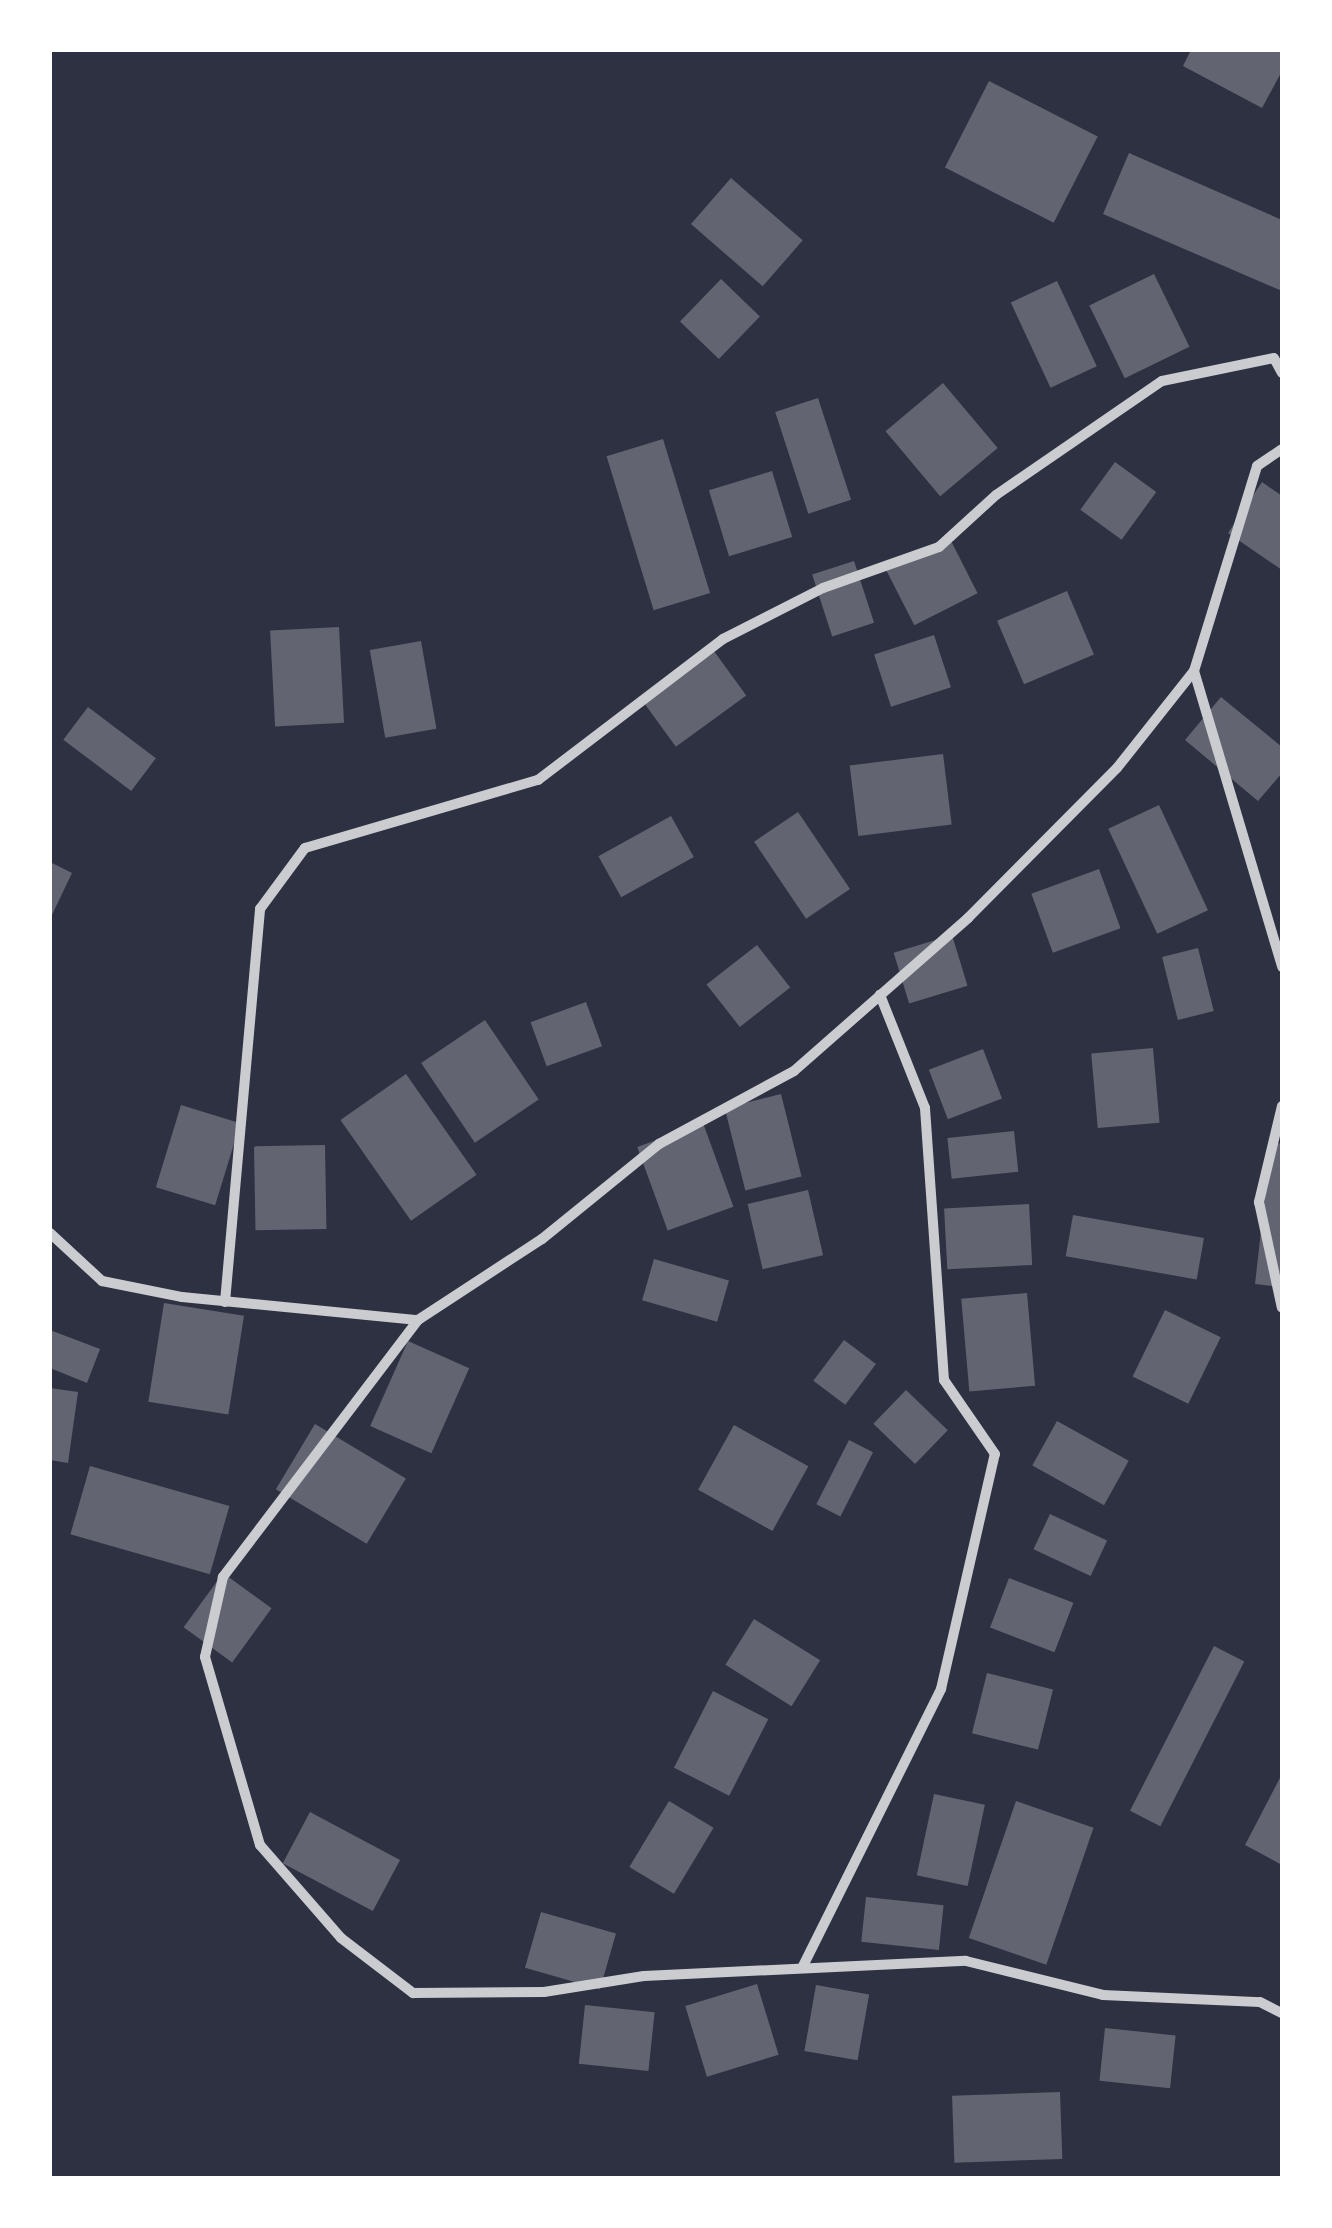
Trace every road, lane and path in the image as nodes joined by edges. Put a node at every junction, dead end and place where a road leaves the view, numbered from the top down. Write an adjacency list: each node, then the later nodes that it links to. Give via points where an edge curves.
1 (1282, 373): 8 (street, via 1274,358 1162,381 996,495 939,546 823,588 723,640 538,780 305,848 260,909)
2 (1282, 450): 3 (street, via 1256,466)
3 (1194, 672): 4 (street); 5 (street, via 1118,768)
4 (1282, 967)
5 (880, 995): 10 (street, via 794,1071 659,1144 542,1238); 11 (street, via 924,1108 944,1380 995,1454 941,1689)
6 (1282, 1106): 9 (street, via 1259,1202)
7 (50, 1233): 8 (street, via 102,1282)
8 (226, 1302): 10 (street)
9 (1282, 1308)
10 (418, 1320): 11 (street, via 224,1577 205,1657 260,1845 341,1938 413,1993 544,1992 644,1976)
11 (802, 1968): 12 (street, via 966,1961 1103,1994 1260,2002)
12 (1282, 2014)

